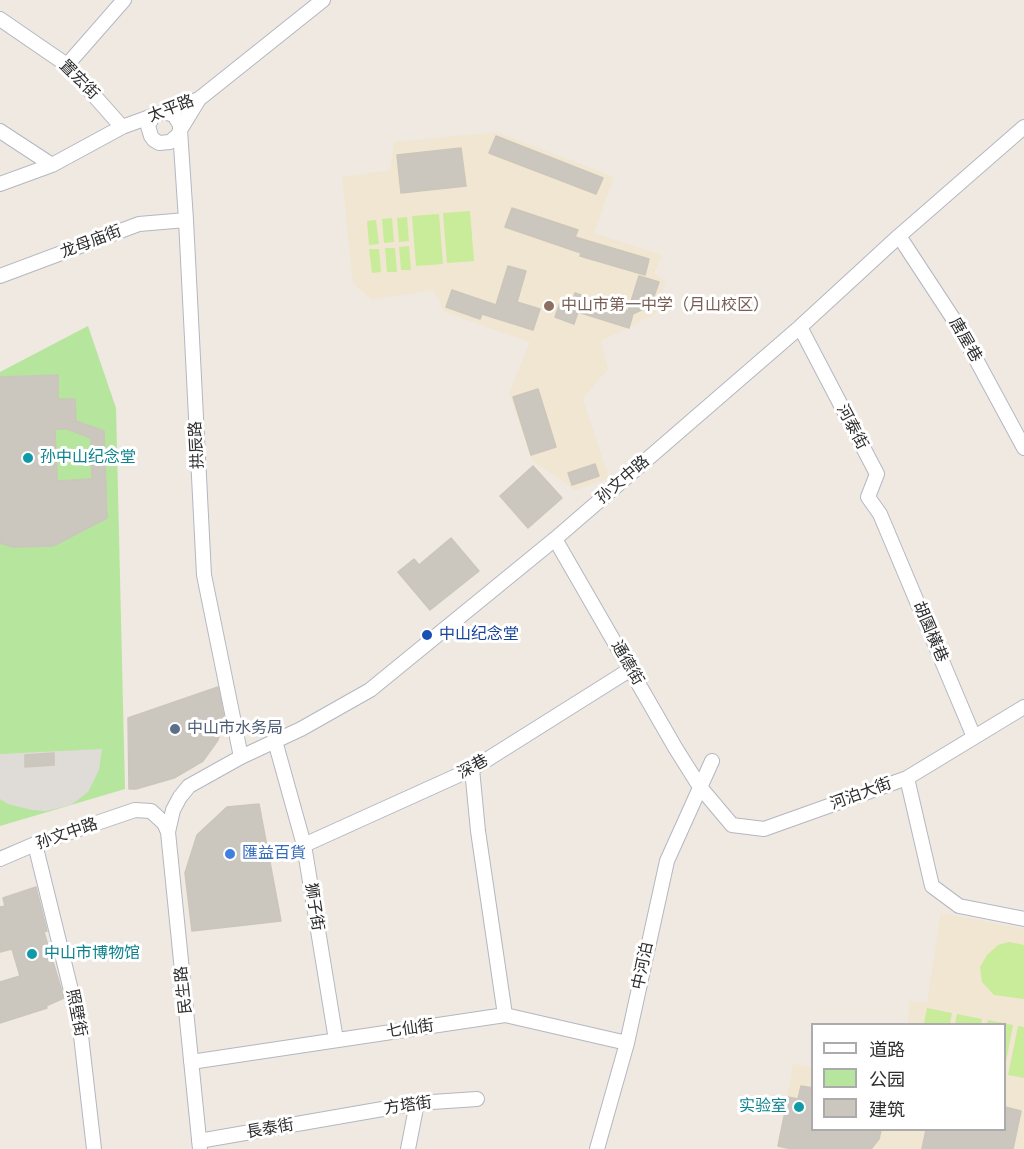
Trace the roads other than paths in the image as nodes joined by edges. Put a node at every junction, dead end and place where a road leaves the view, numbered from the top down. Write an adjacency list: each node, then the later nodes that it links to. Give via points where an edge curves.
1 (124, 0): 4 (street)
2 (323, 0): 5 (street, 太平路)
3 (0, 19): 4 (street, 置宏街)
4 (67, 65): 7 (street, 置宏街)
5 (199, 99): 6 (street, 太平路); 9 (street)
6 (158, 114): 7 (street, 太平路); 9 (street, via 174,115); 11 (street, via 148,126)
7 (124, 126): 11 (street); 14 (street, 太平路)
8 (1024, 127): 17 (street, 孙文中路)
9 (180, 130): 12 (street); 13 (street, 拱辰路)
10 (0, 131): 14 (street)
11 (151, 136): 12 (street, via 159,143)
12 (170, 142): 13 (street)
13 (182, 157): 16 (street, 拱辰路)
14 (52, 165): 15 (street, 太平路)
15 (0, 184)
16 (186, 220): 18 (street, 龙母庙街, via 140,224); 27 (street, 拱辰路, via 204,575)
17 (899, 236): 19 (street, 孙文中路); 20 (street, 唐屋巷, via 958,326)
18 (0, 276)
19 (800, 327): 21 (street, 河泰街, via 877,474 868,497); 22 (street, 孙文中路)
20 (1024, 448)
21 (885, 527): 25 (street, 胡園橫巷)
22 (555, 539): 23 (street, 通德街); 26 (street, 孙文中路, via 370,690)
23 (631, 669): 29 (street, 深巷); 31 (street, 通德街)
24 (1024, 707): 25 (street, 河泊大街)
25 (974, 737): 30 (street, 河泊大街)
26 (275, 741): 27 (street, 孙文中路); 34 (street, 狮子街)
27 (241, 757): 32 (street, 孙文中路, via 189,786 173,810)
28 (712, 761): 31 (street, 中河泊)
29 (472, 769): 34 (street, 深巷); 37 (street)
30 (907, 778): 31 (street, 河泊大街, via 764,829 732,825); 36 (street, via 932,886 959,906)
31 (700, 787): 39 (street, 中河泊, via 667,861)
32 (168, 832): 33 (street, 孙文中路, via 151,811 135,810); 40 (street, 民生路)
33 (35, 844): 35 (street, 孙文中路); 45 (street, 照壁街, via 80,1026)
34 (304, 846): 38 (street, 狮子街)
35 (0, 859)
36 (1024, 919)
37 (505, 1016): 38 (street, 七仙街); 39 (street, 七仙街)
38 (336, 1040): 40 (street, 七仙街)
39 (627, 1043): 47 (street, 中河泊)
40 (191, 1062): 44 (street, 民生路)
41 (477, 1099): 42 (street, 方塔街)
42 (417, 1103): 43 (street, 方塔街); 46 (street)
43 (340, 1117): 44 (street, 長泰街)
44 (199, 1145)
45 (94, 1149)
46 (408, 1149)
47 (597, 1149)

